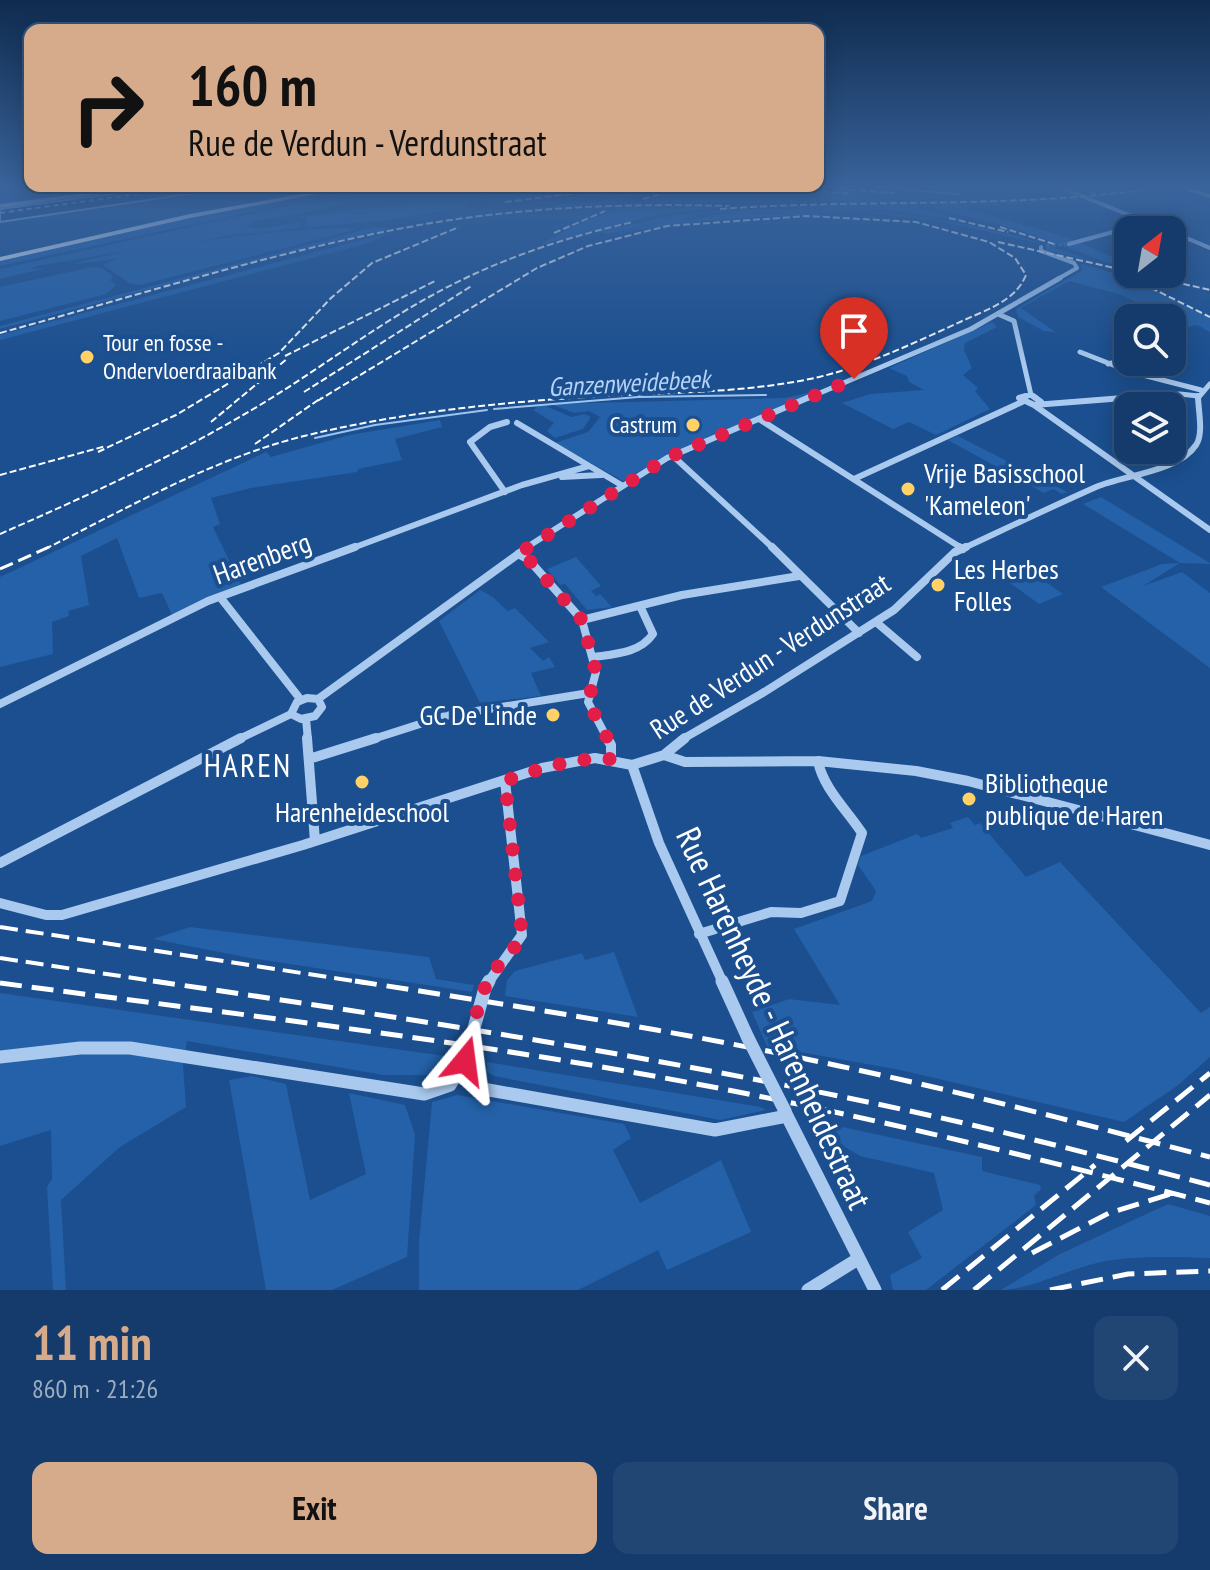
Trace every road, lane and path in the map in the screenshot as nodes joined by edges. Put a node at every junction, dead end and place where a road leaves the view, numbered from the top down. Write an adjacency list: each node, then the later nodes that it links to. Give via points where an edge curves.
1 (46, 246): 4 (main road)
2 (50, 246): 4 (main road)
3 (1046, 246): 5 (street, via 1039,249 1077,268)
4 (0, 257)
5 (998, 314): 11 (street, via 1014,321); 14 (street)
6 (1080, 352): 8 (street)
7 (1114, 362): 8 (street)
8 (1107, 364): 10 (street)
9 (1210, 384): 10 (street)
10 (1199, 393): 13 (street); 20 (street, Rue de Verdun - Verdunstraat, via 1196,445 1167,465)
11 (1031, 395): 12 (street, via 1020,397); 13 (street)
12 (1022, 402): 13 (street); 22 (street)
13 (1038, 403): 20 (street)
14 (759, 419): 17 (street); 22 (street)
15 (507, 422): 24 (street, via 470,442)
16 (517, 423): 18 (street)
17 (673, 456): 23 (street); 28 (street)
18 (589, 466): 19 (street); 21 (street, Harenberg)
19 (601, 475): 21 (street, Harenberg); 23 (street)
20 (1133, 476): 25 (street); 26 (street, Rue de Verdun - Verdunstraat, via 1100,485)
21 (549, 477): 24 (street, Harenberg)
22 (854, 479): 26 (street)
23 (623, 486): 27 (street)
24 (505, 492): 29 (street, Harenberg)
25 (1210, 530)
26 (963, 549): 32 (street, Rue de Verdun - Verdunstraat)
27 (518, 554): 31 (street); 37 (street)
28 (799, 576): 30 (street, via 682,595); 33 (street)
29 (220, 597): 38 (street); 39 (street, Harenberg)
30 (641, 608): 31 (street); 34 (street, via 652,639)
31 (582, 620): 34 (street)
32 (876, 622): 33 (street, Rue de Verdun - Verdunstraat); 35 (street)
33 (859, 633): 42 (street, Rue de Verdun - Verdunstraat, via 674,744)
34 (594, 657): 36 (street, via 596,672)
35 (917, 657)
36 (589, 693): 43 (street, via 445,716); 44 (street, via 588,702 611,745)
37 (318, 699): 38 (street); 41 (street, via 321,710)
38 (301, 700): 40 (street)
39 (0, 704)
40 (291, 714): 41 (street); 50 (street)
41 (306, 719): 43 (street)
42 (664, 755): 45 (street, via 685,762); 46 (street, Rue de Verdun - Verdunstraat)
43 (309, 759): 48 (street)
44 (611, 759): 46 (street, Rue de Verdun - Verdunstraat); 47 (street, Rue de Verdun - Verdunstraat, via 553,766)
45 (818, 761): 49 (street, via 968,781); 52 (street, via 821,779 862,833 840,901 801,913 771,912)
46 (632, 765): 52 (street, Rue Harenheyde - Harenheidestraat)
47 (505, 781): 48 (street, Rue de Verdun - Verdunstraat); 54 (street, bridge, via 522,935 485,988)
48 (315, 841): 51 (street, Rue de Verdun - Verdunstraat, via 62,915)
49 (1210, 845)
50 (0, 863)
51 (0, 903)
52 (699, 934): 55 (street, Rue Harenheyde - Harenheidestraat, bridge)
53 (0, 1057): 54 (street, via 130,1048 424,1094 451,1087)
54 (460, 1077): 55 (street, via 483,1089 715,1130)
55 (786, 1114): 56 (street, Rue Harenheyde - Harenheidestraat)
56 (858, 1259): 57 (street); 58 (street, Rue Harenheyde - Harenheidestraat)
57 (808, 1290)
58 (875, 1290)

